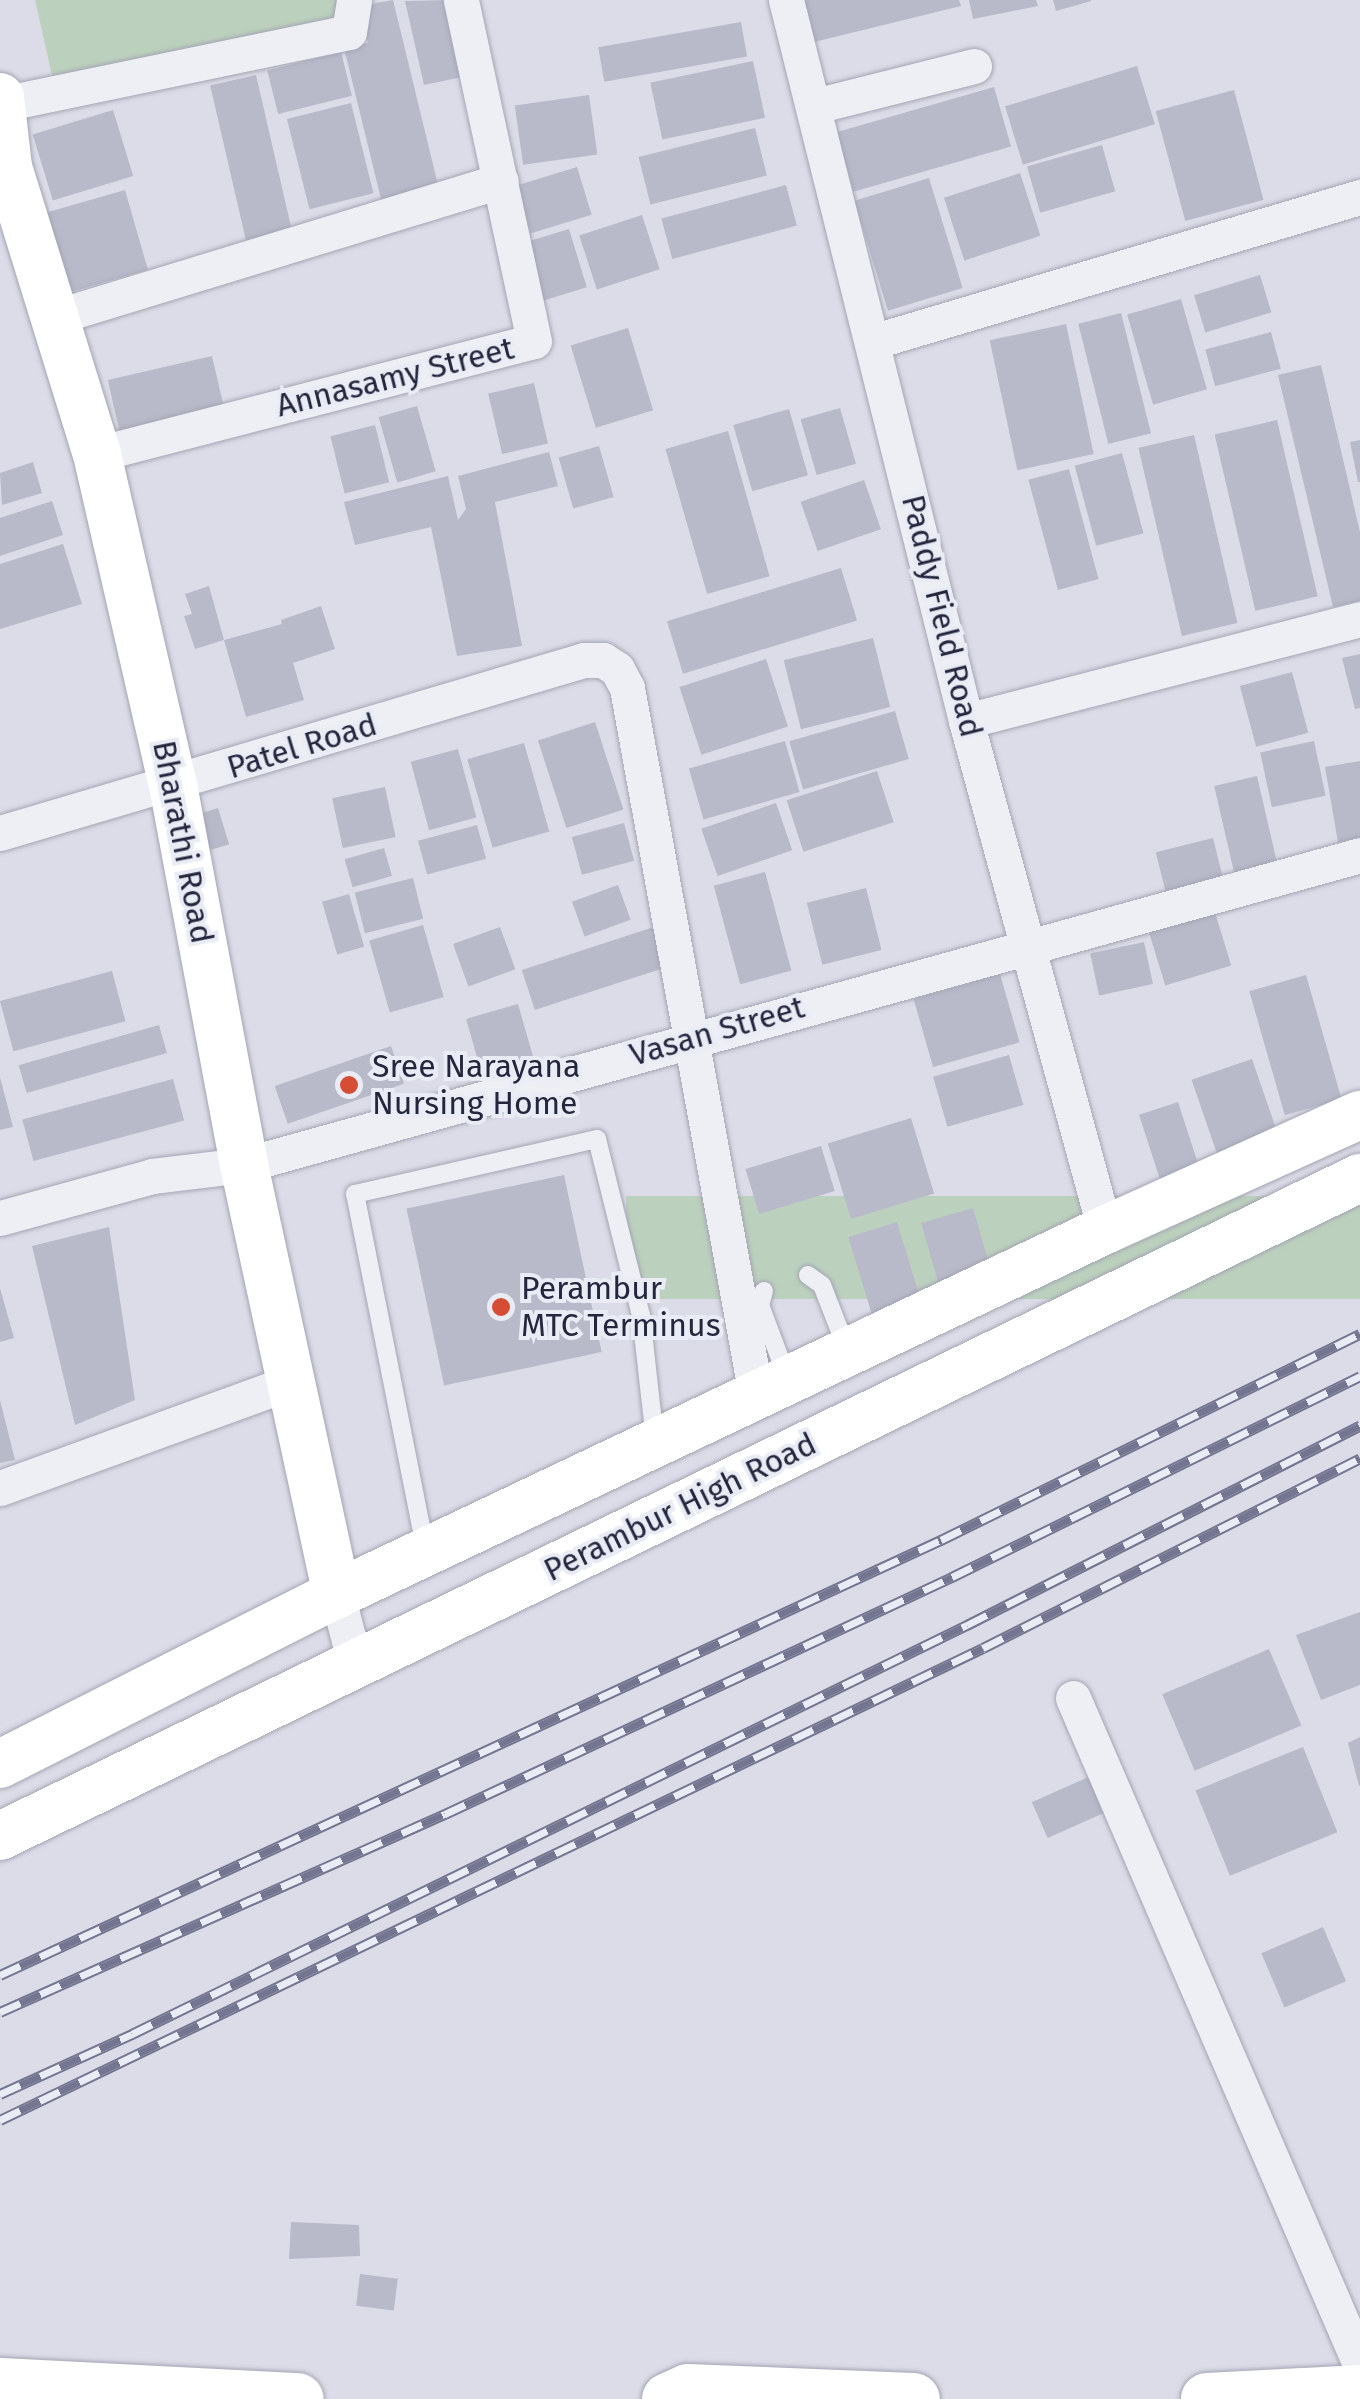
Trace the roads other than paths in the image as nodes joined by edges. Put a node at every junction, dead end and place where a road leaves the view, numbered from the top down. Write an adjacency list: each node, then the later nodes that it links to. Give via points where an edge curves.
1 (354, 0): 5 (street, via 349,32)
2 (460, 0): 8 (street)
3 (786, 0): 6 (street, Paddy Field Road)
4 (974, 66): 6 (street)
5 (1, 101): 7 (main road, Bharathi Road)
6 (814, 106): 11 (street, Paddy Field Road)
7 (4, 169): 10 (main road, Bharathi Road)
8 (502, 181): 10 (street); 12 (street, Annasamy Street, via 534,341)
9 (1360, 198): 11 (street)
10 (54, 317): 12 (main road, Bharathi Road)
11 (875, 342): 14 (street, Paddy Field Road)
12 (97, 454): 15 (main road, Bharathi Road)
13 (1360, 619): 14 (street)
14 (966, 721): 18 (street, Paddy Field Road)
15 (173, 785): 16 (street, Patel Road); 19 (street, Patel Road, via 584,660 603,660 618,669 627,688); 21 (main road, Bharathi Road)
16 (0, 833)
17 (1360, 855): 18 (street, Vasan Street)
18 (1028, 946): 19 (street, Vasan Street); 24 (street, Paddy Field Road)
19 (692, 1038): 21 (street, Vasan Street); 29 (street)
20 (1360, 1114): 24 (main road)
21 (244, 1165): 23 (street, Vasan Street, via 152,1176); 28 (main road, Bharathi Road)
22 (1360, 1178): 34 (main road, Perambur High Road)
23 (0, 1218)
24 (1105, 1230): 27 (main road)
25 (808, 1275): 27 (lane, via 822,1285)
26 (764, 1290): 29 (lane, via 760,1305)
27 (848, 1352): 29 (main road)
28 (291, 1382): 31 (street); 33 (main road, Bharathi Road)
29 (772, 1388): 30 (main road)
30 (656, 1444): 32 (main road); 32 (lane, via 641,1315 597,1139 355,1194)
31 (0, 1488)
32 (426, 1552): 33 (main road)
33 (337, 1594): 34 (street); 36 (main road)
34 (356, 1664): 37 (main road, Perambur High Road)
35 (1072, 1698): 38 (street)
36 (0, 1764)
37 (0, 1836)
38 (1360, 2364)
39 (0, 2384): 42 (main road)
40 (1360, 2390): 45 (main road)
41 (816, 2397): 43 (main road, via 688,2390); 44 (main road)
42 (298, 2399)
43 (668, 2399)
44 (914, 2399)
45 (1207, 2399)

